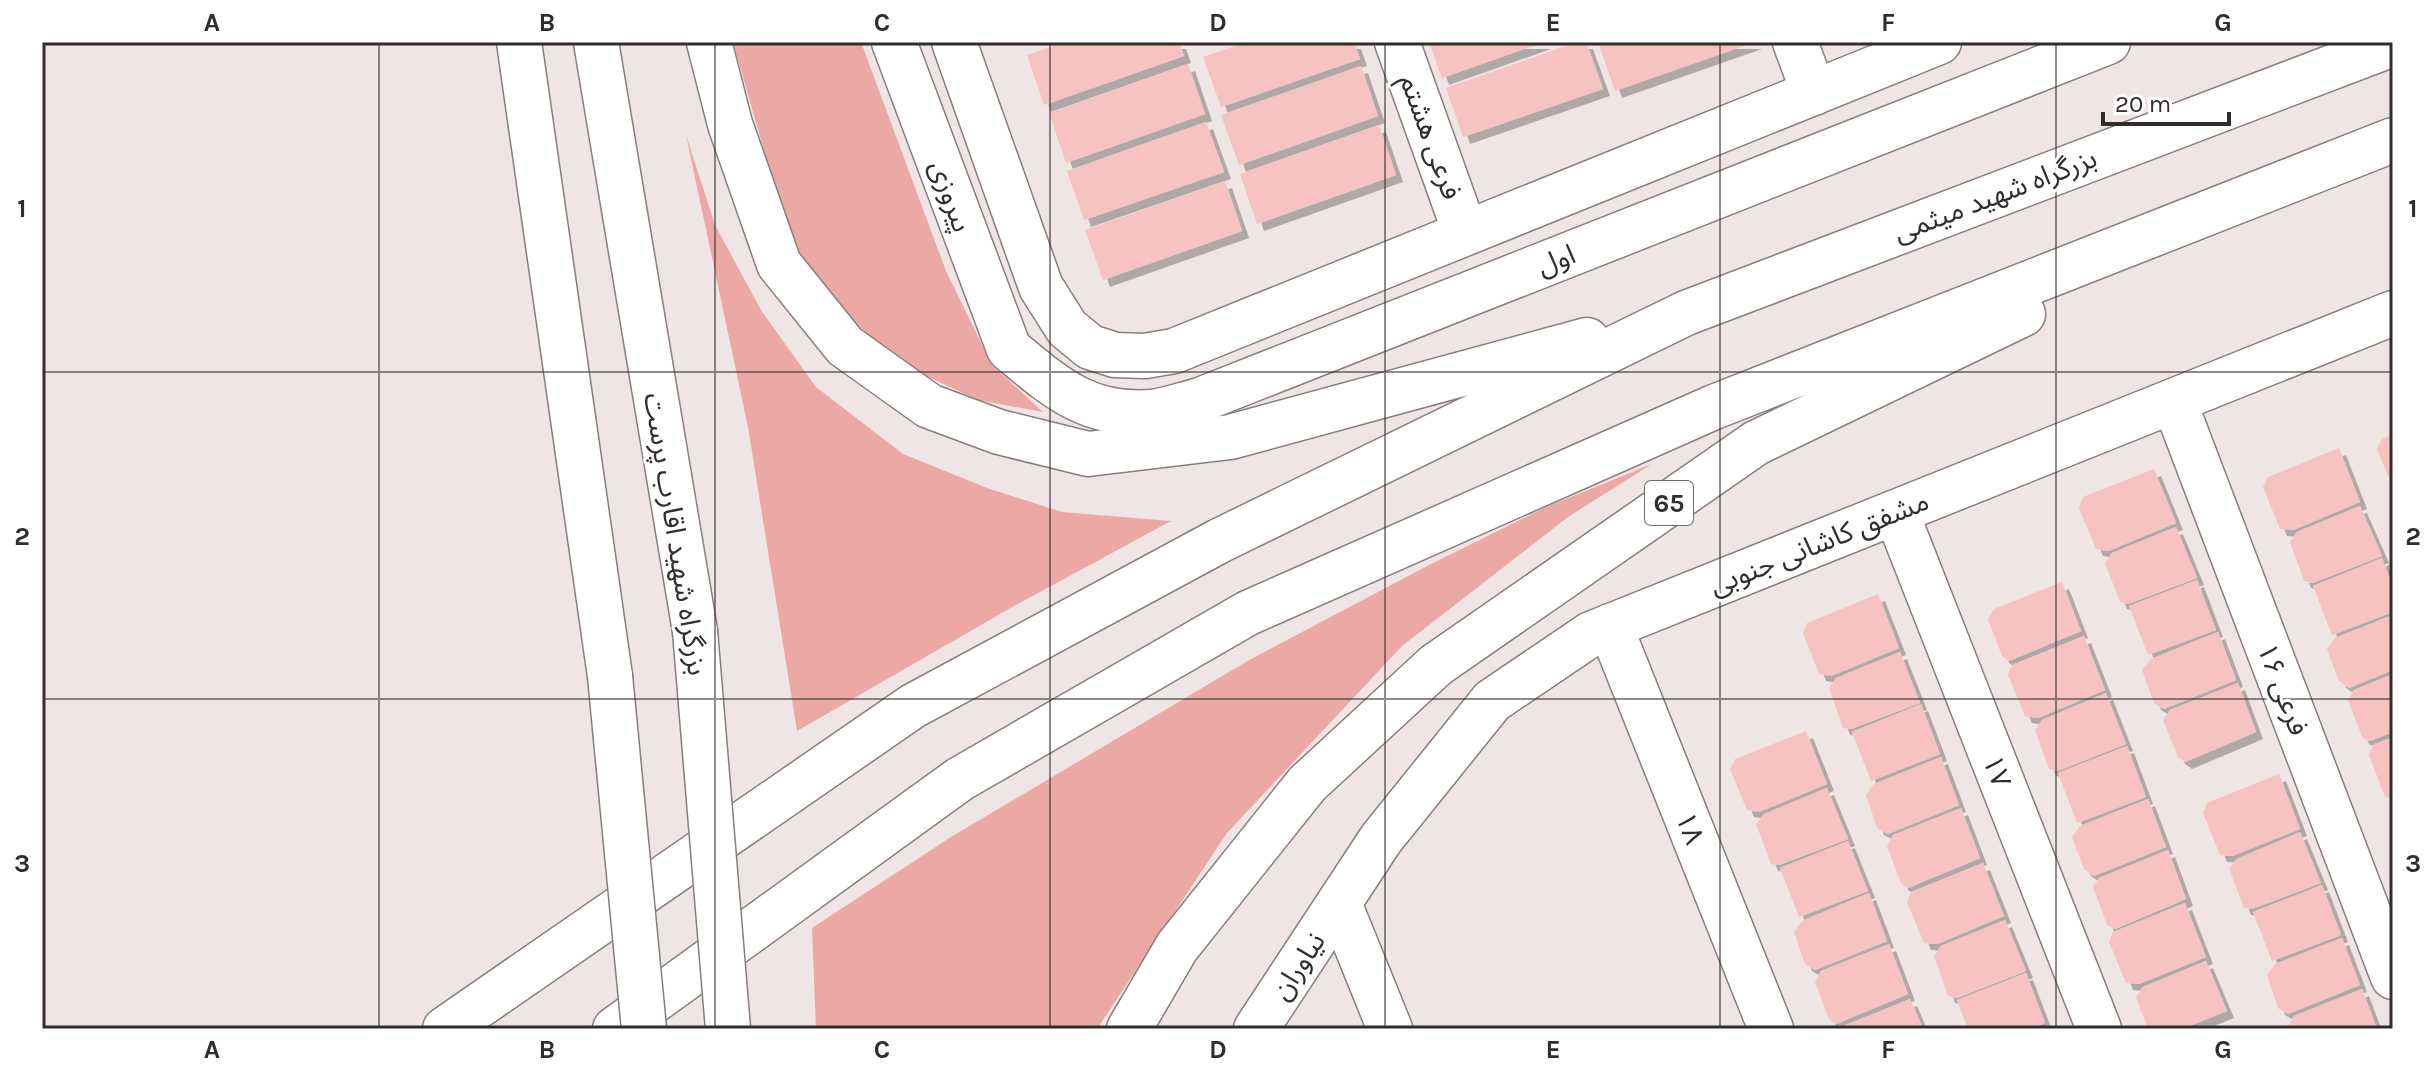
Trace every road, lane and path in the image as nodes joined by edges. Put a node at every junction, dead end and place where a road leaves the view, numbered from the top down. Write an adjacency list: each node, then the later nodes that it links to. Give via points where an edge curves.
1 (519, 42): 25 (main road, bridge, via 610,676)
2 (596, 42): 26 (main road, بزرگراه شهید اقارب پرست, bridge, via 695,631)
3 (709, 42): 15 (main road, via 730,124 779,264 845,346 929,406 999,432 1088,454 1230,437)
4 (894, 42): 17 (main road, پیروزی)
5 (954, 42): 14 (main road, پیروزی, via 1041,287 1067,328 1090,347 1115,355 1174,351)
6 (1397, 42): 14 (main road, فرعی هشتم)
7 (1795, 42): 11 (main road)
8 (1939, 42): 11 (main road)
9 (2108, 42): 17 (main road, اول, via 1200,400 1152,412 1081,403)
10 (2393, 44): 15 (main road, بزرگراه شهید میثمی)
11 (1814, 93): 14 (main road)
12 (2393, 140): 13 (main road, 65)
13 (2348, 157): 24 (main road, via 1714,407 1235,621 960,779); 27 (main road, 65, via 1756,443 1436,665 1307,784 1177,947)
14 (1465, 232)
15 (1686, 313): 23 (main road, via 1219,541 913,706)
16 (2393, 313): 18 (main road, مشفق کاشانی جنوبی)
17 (1009, 349)
18 (2174, 401): 19 (main road, مشفق کاشانی جنوبی); 22 (main road, فرعی ۱۶)
19 (1896, 512): 20 (main road, مشفق کاشانی جنوبی); 31 (main road, ۱۷)
20 (1610, 626): 21 (main road, مشفق کاشانی جنوبی, via 1492,701 1381,839); 30 (main road, ۱۸)
21 (1339, 903): 28 (main road, نیاوران); 29 (main road)
22 (2393, 977)
23 (445, 1029)
24 (615, 1029)
25 (644, 1029)
26 (728, 1029)
27 (1129, 1029)
28 (1256, 1029)
29 (1390, 1029)
30 (1771, 1029)
31 (2099, 1029)

